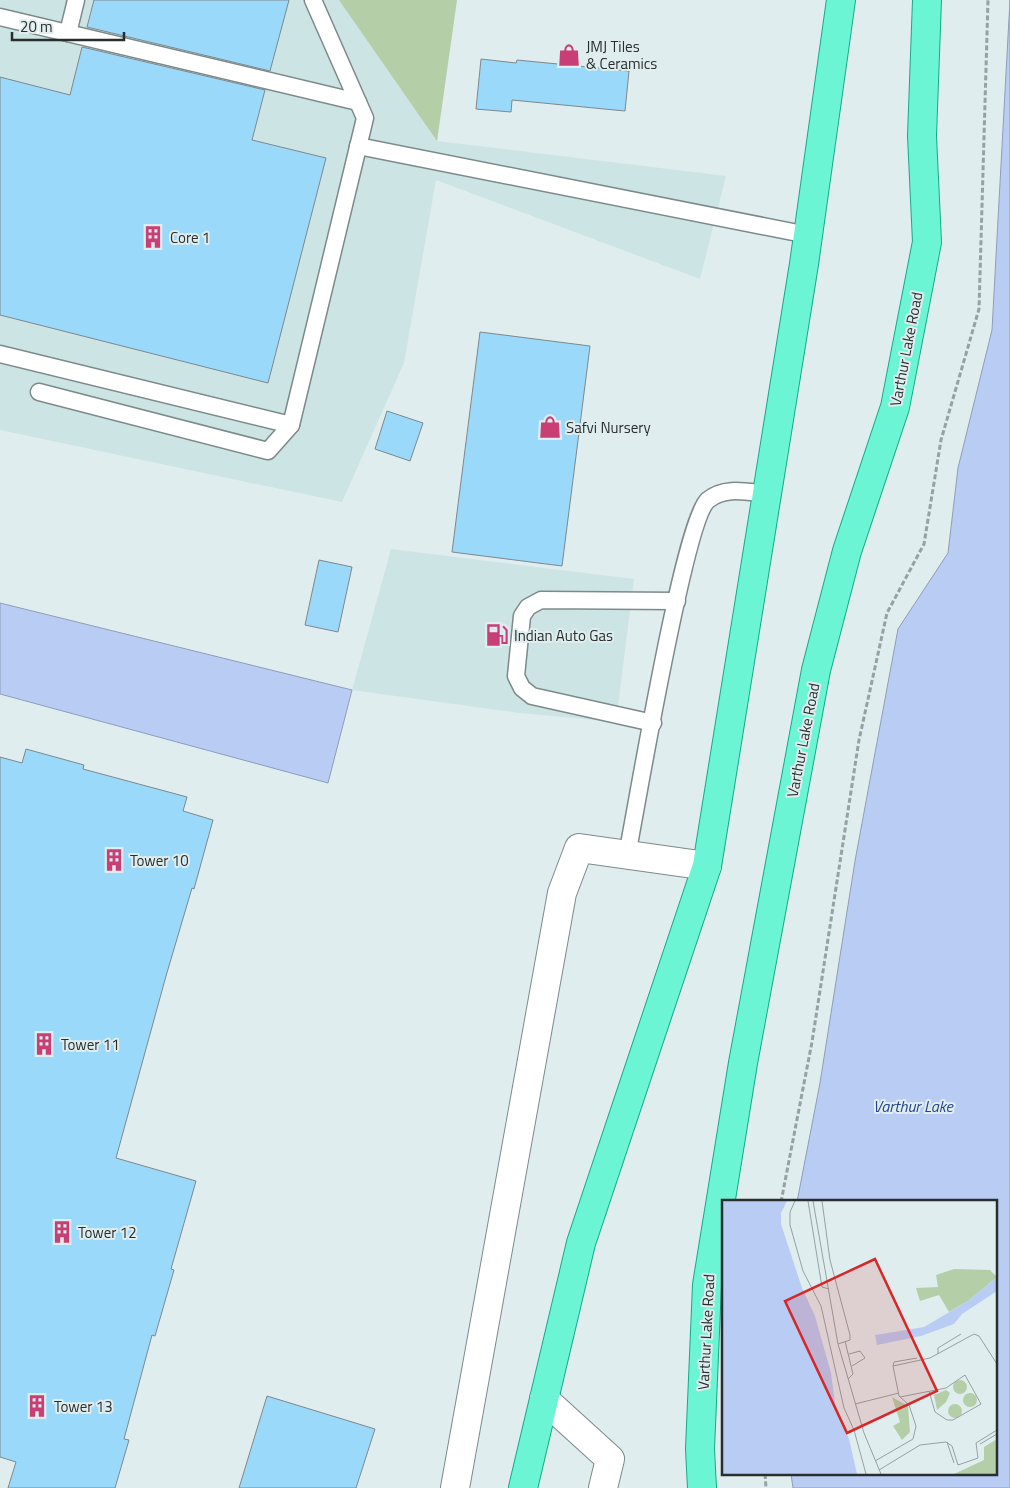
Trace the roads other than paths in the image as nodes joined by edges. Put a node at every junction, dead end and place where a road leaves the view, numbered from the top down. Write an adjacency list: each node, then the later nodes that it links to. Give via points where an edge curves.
1 (76, 0): 6 (lane)
2 (313, 0): 7 (lane)
3 (841, 0): 9 (main road)
4 (928, 0): 22 (main road, Varthur Lake Road, via 922,136 927,242 896,407 847,551 816,670 743,1063 706,1285 700,1449)
5 (0, 17): 6 (lane)
6 (68, 33): 7 (lane)
7 (358, 102): 8 (lane, via 365,118)
8 (358, 146): 9 (lane); 12 (lane)
9 (808, 235): 13 (main road)
10 (0, 354): 12 (lane)
11 (39, 392): 12 (lane, via 268,451)
12 (291, 425)
13 (767, 494): 14 (lane, via 727,490 708,500 696,523); 17 (main road)
14 (677, 601): 15 (lane); 15 (lane, via 541,600 528,607 522,616 516,676 522,688 532,696)
15 (653, 723): 16 (lane)
16 (627, 855): 17 (street); 19 (street, via 579,848 562,893)
17 (707, 866): 18 (main road, via 581,1243)
18 (544, 1399): 20 (main road); 21 (street, via 610,1459)
19 (455, 1488)
20 (523, 1488)
21 (603, 1488)
22 (702, 1488)

